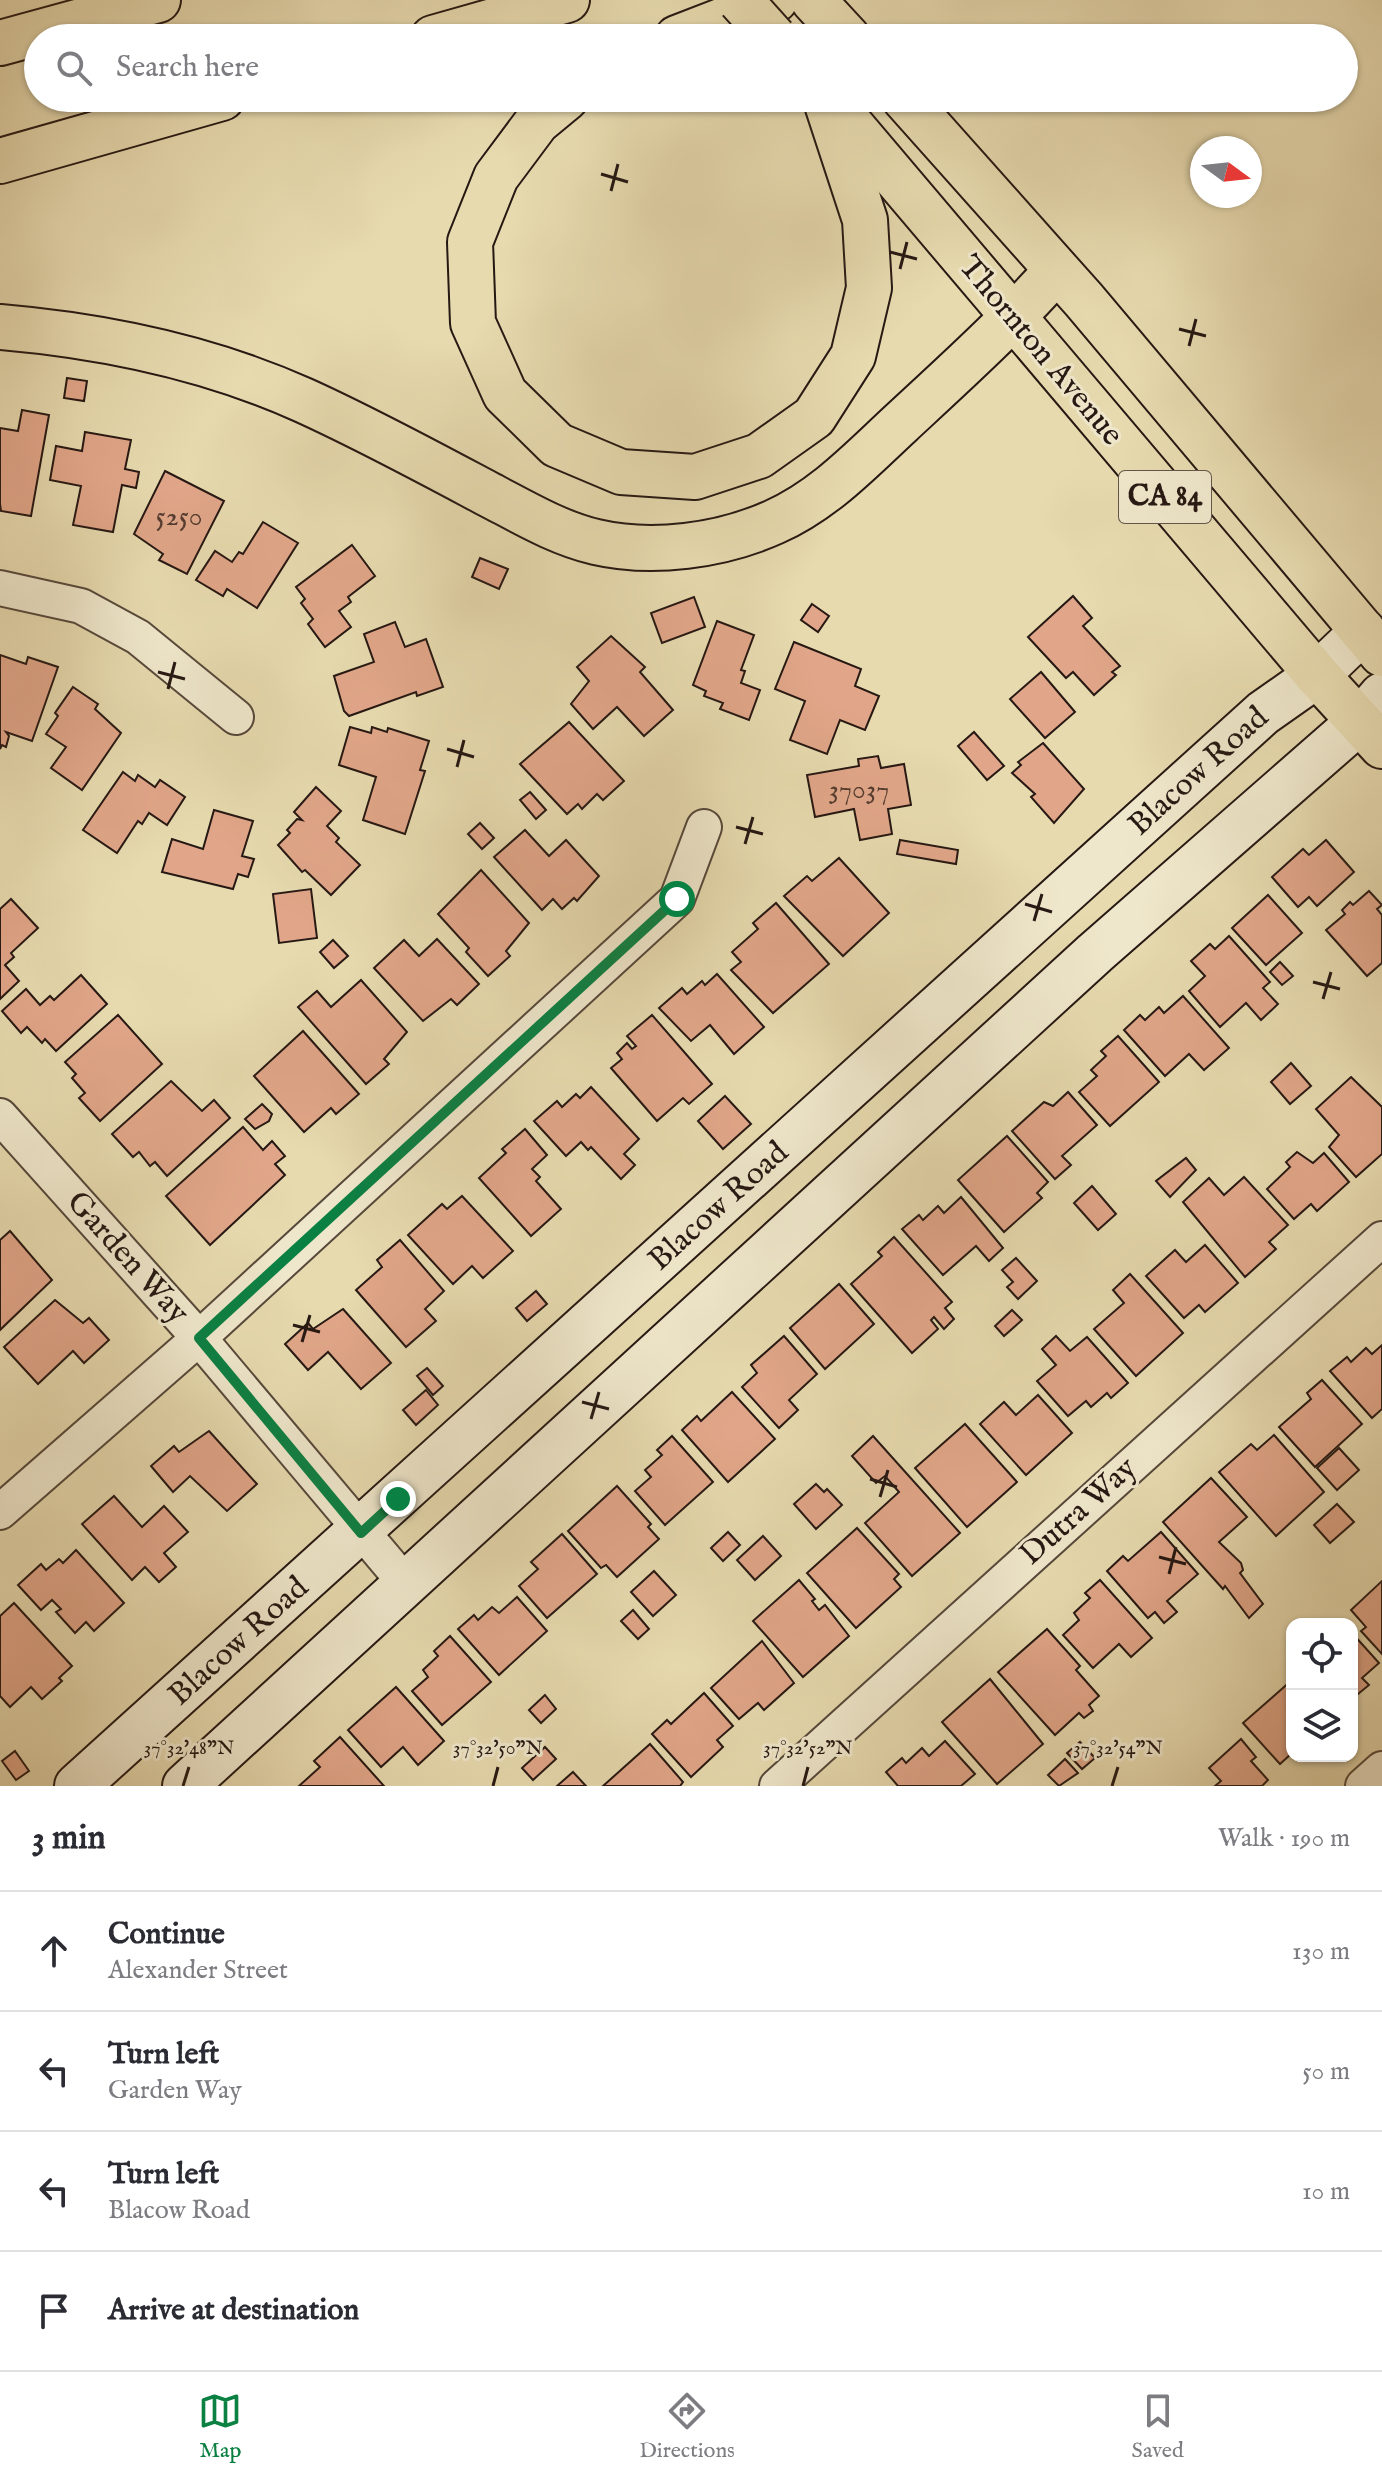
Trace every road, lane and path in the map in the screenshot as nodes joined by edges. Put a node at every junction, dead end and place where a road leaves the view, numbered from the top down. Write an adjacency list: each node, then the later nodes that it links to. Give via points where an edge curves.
1 (117, 0): 7 (main road)
2 (158, 0): 8 (main road)
3 (567, 0): 9 (main road)
4 (740, 0): 11 (main road, bridge)
5 (775, 0): 10 (main road)
6 (813, 0): 12 (main road)
7 (50, 24)
8 (68, 24)
9 (482, 24)
10 (713, 24)
11 (761, 24)
12 (835, 24)
13 (24, 33): 15 (main road)
14 (24, 36): 15 (main road)
15 (0, 42)
16 (173, 112): 21 (main road)
17 (549, 112): 18 (main road, via 496,177 470,242 473,323 505,394 557,445 621,472 695,477 759,456 814,417 853,356 869,288 865,220)
18 (830, 112)
19 (838, 112): 23 (main road, Thornton Avenue / CA 84)
20 (917, 112): 22 (main road, Thornton Avenue)
21 (0, 161)
22 (1056, 271): 23 (main road); 26 (main road, Thornton Avenue)
23 (1013, 320): 24 (main road, via 825,492 774,523 713,542 652,547 596,542 527,516 303,400 220,368 70,333); 27 (main road, Thornton Avenue / CA 84)
24 (0, 327)
25 (0, 588): 28 (street, via 81,606 138,637)
26 (1372, 643): 27 (main road, Blacow Road)
27 (1317, 675): 29 (main road, Thornton Avenue / CA 84); 35 (main road, Blacow Road, via 1263,713)
28 (236, 717)
29 (1375, 721): 36 (main road, Blacow Road, via 1095,953)
30 (704, 827): 33 (street, via 677,899)
31 (0, 1116): 33 (street, Garden Way)
32 (1382, 1239): 40 (street, Dutra Way)
33 (199, 1338): 34 (street); 35 (street, Garden Way)
34 (0, 1512)
35 (361, 1533): 36 (street, Garden Way); 38 (main road, Blacow Road)
36 (407, 1585): 39 (main road, Blacow Road)
37 (1382, 1769): 41 (street)
38 (77, 1786)
39 (185, 1786)
40 (777, 1786)
41 (1363, 1786)

